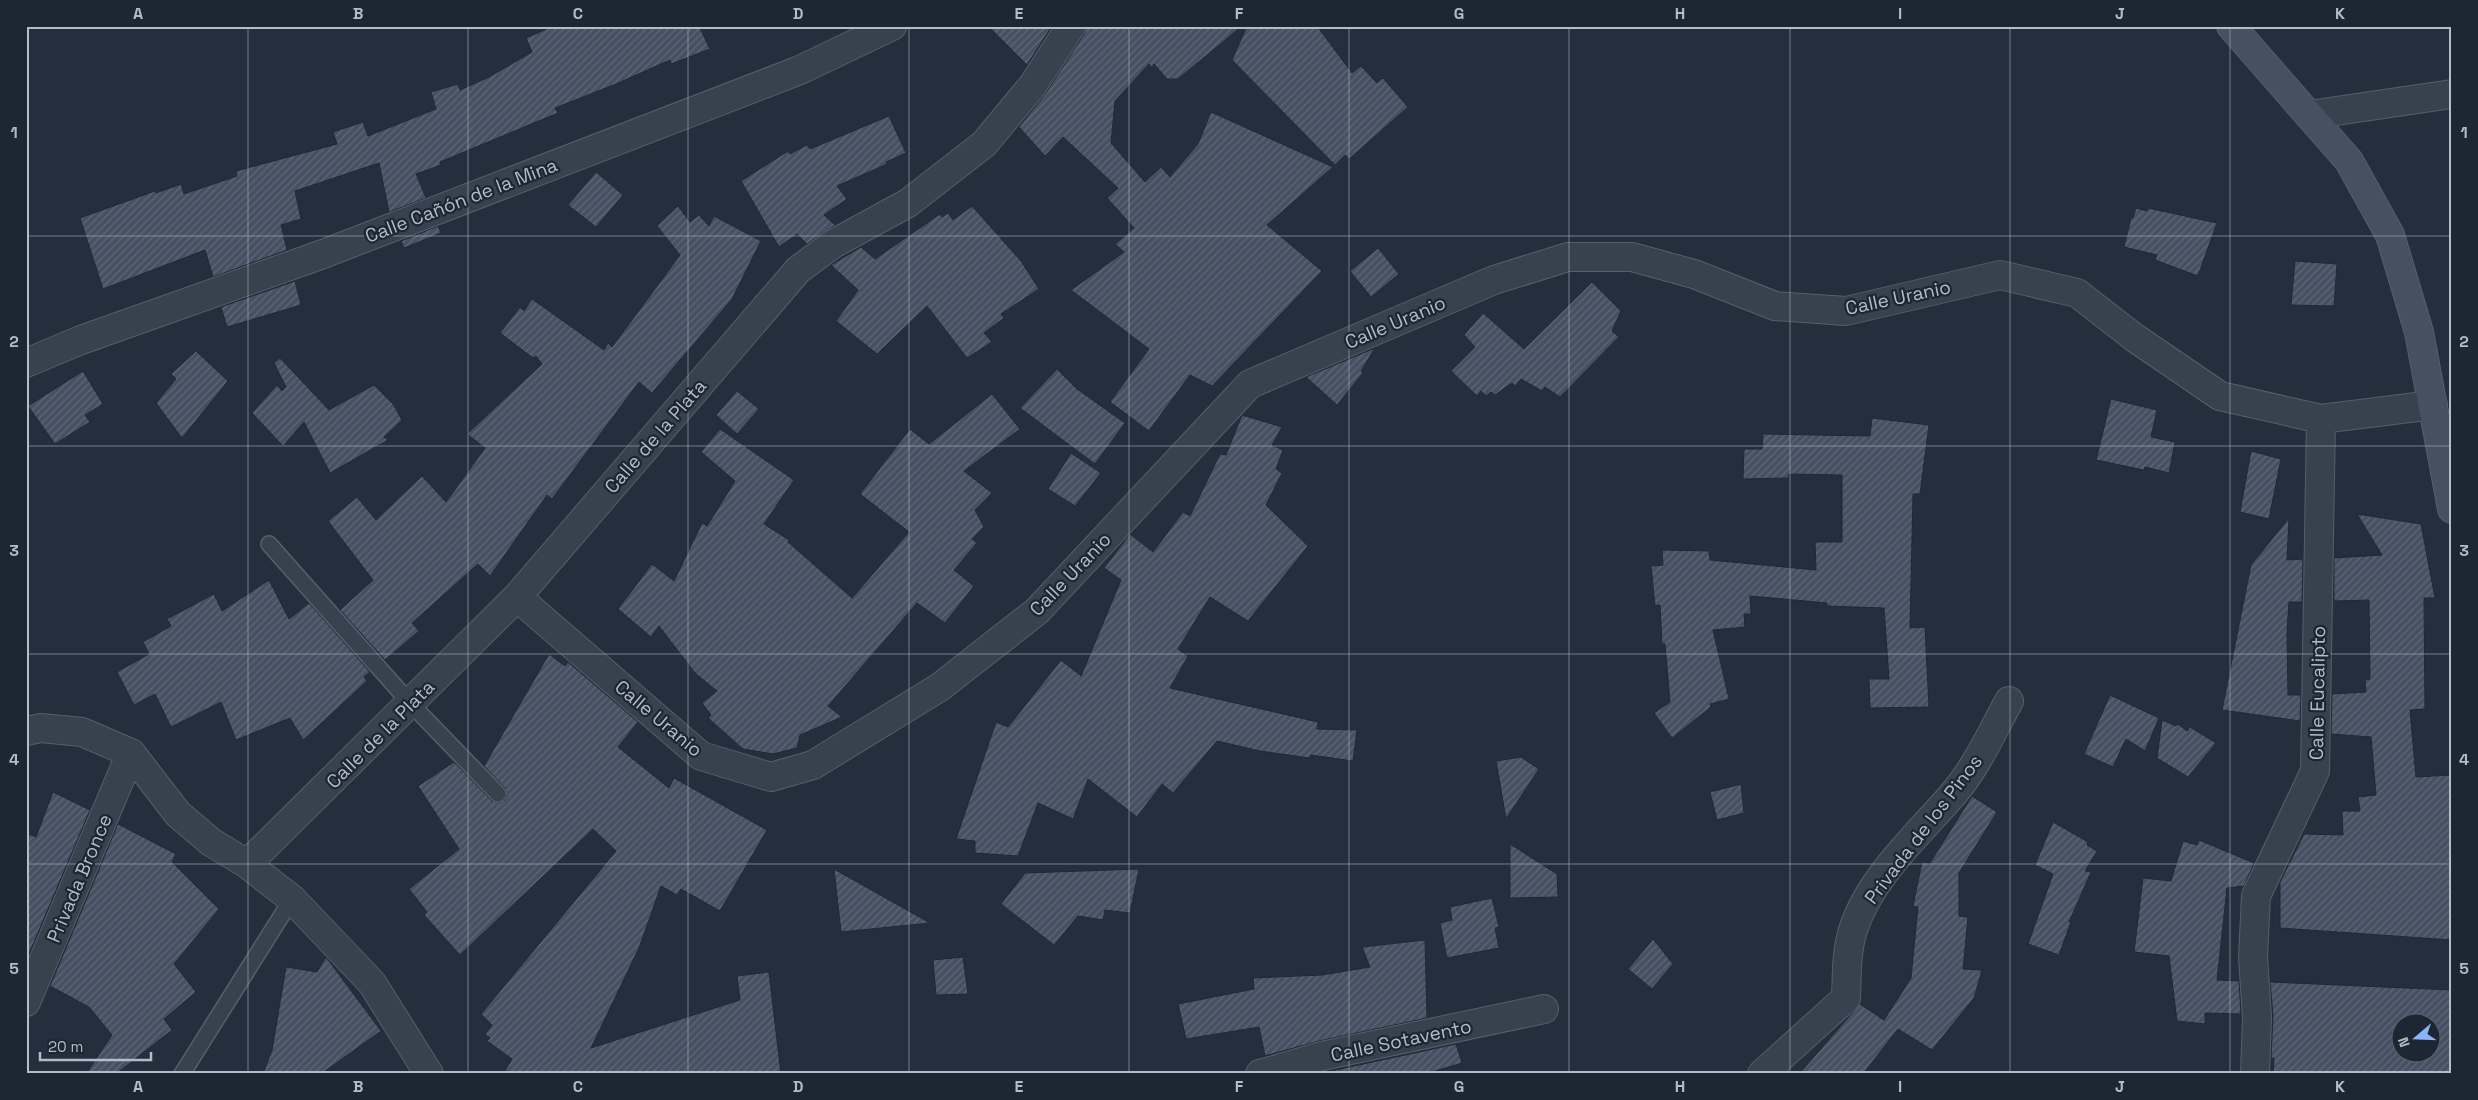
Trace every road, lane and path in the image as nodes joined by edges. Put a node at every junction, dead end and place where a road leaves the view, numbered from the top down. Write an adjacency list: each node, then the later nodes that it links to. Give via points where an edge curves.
1 (892, 26): 6 (street, Calle Cañón de la Mina, via 790,73 323,254 81,340)
2 (1071, 26): 11 (street, Calle de la Plata, via 1033,86 984,144 908,203 833,244 798,270)
3 (2231, 26): 5 (main road)
4 (2452, 94): 5 (street)
5 (2310, 115): 7 (main road, via 2349,161 2390,235 2419,332)
6 (26, 363)
7 (2433, 405): 8 (street, Calle Uranio); 9 (main road)
8 (2321, 418): 11 (street, Calle Uranio, via 2220,396 2134,338 2077,293 2000,275 1846,311 1775,306 1694,274 1632,257 1568,257 1494,280 1250,384 1037,611 940,687 813,765 771,777 701,756); 25 (street, Calle Eucalipto, via 2316,771 2256,896 2252,957 2257,1018)
9 (2452, 509)
10 (269, 544): 13 (lane)
11 (517, 597): 13 (street, Calle de la Plata)
12 (2009, 701): 24 (street, Privada de los Pinos, via 1974,765 1955,792 1904,849 1860,912 1848,955 1846,998)
13 (411, 704): 16 (lane); 17 (street, Calle de la Plata)
14 (26, 731): 15 (street, via 41,728 82,732)
15 (131, 753): 17 (street, via 178,814 211,842); 19 (street, Privada Bronce)
16 (498, 794)
17 (247, 864): 18 (street)
18 (292, 899): 21 (lane); 22 (street, via 372,984)
19 (26, 1002)
20 (1544, 1010): 23 (street, Calle Sotavento, via 1322,1056)
21 (182, 1074)
22 (429, 1074)
23 (1260, 1074)
24 (1762, 1074)
25 (2255, 1074)

